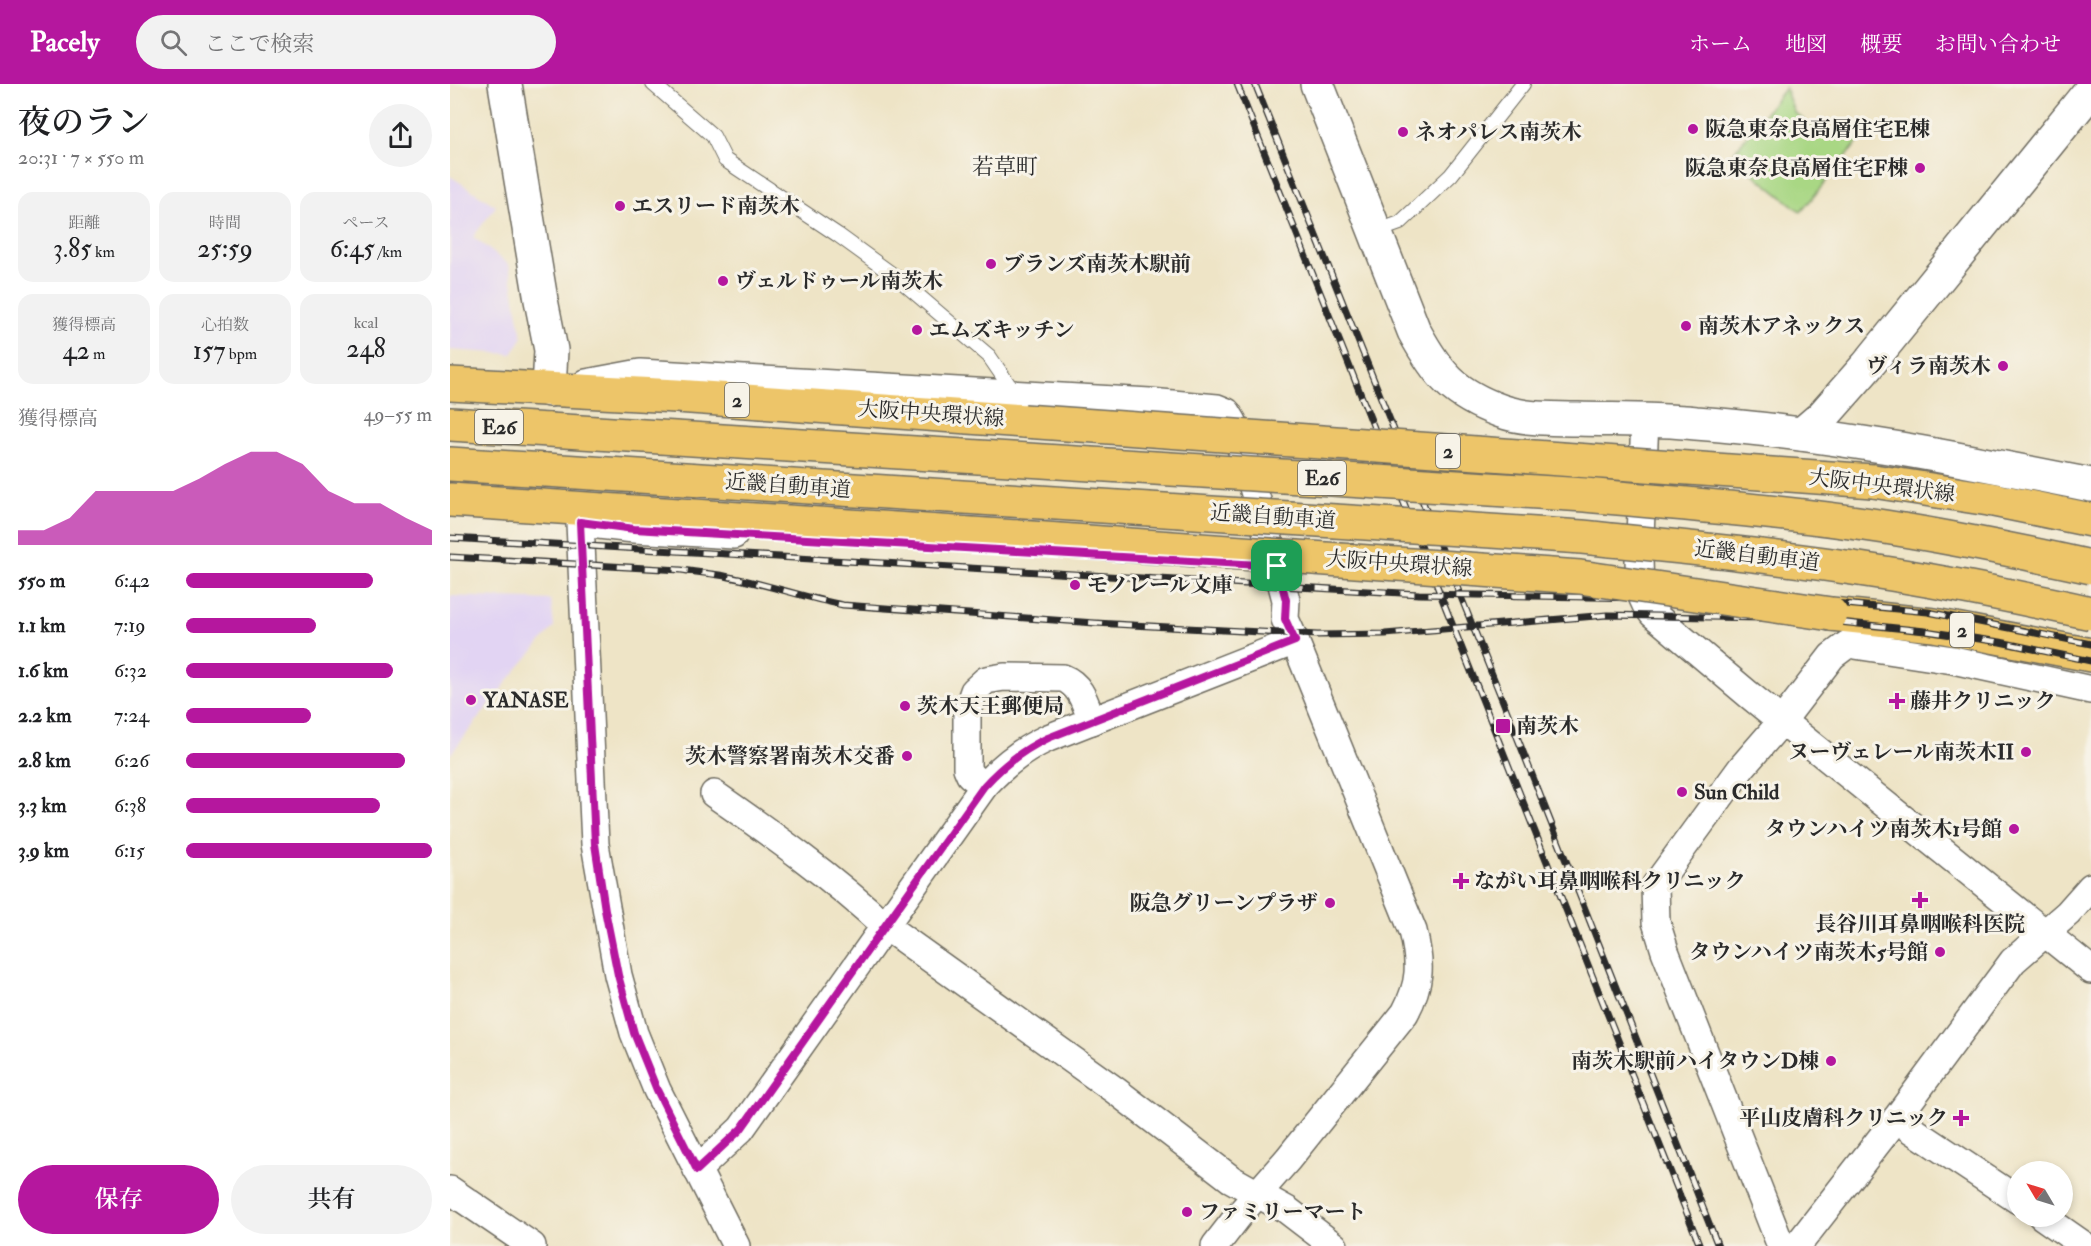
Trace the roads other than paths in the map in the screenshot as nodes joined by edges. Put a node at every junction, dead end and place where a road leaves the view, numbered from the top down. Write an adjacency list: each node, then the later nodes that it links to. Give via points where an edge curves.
1 (505, 84): 8 (street, via 551,350)
2 (653, 84): 9 (lane, via 713,136 725,160 900,280 980,349)
3 (1317, 84): 6 (street)
4 (1523, 84): 6 (lane, via 1451,175 1400,223)
5 (2091, 90): 12 (street, via 1867,366)
6 (1375, 232): 10 (street, via 1428,358 1470,399 1533,418)
7 (450, 384): 8 (main road, 大阪中央環状線 / 2)
8 (549, 390): 9 (main road, 大阪中央環状線 / 2)
9 (1020, 408): 16 (main road, 大阪中央環状線 / 2, bridge, via 1873,481); 18 (street, via 1150,402 1227,412)
10 (1645, 420): 12 (street); 25 (street, via 1640,592 1664,624)
11 (450, 424): 19 (main road, 近畿自動車道 / E26, bridge, via 1585,495 1883,527)
12 (1802, 434): 14 (street)
13 (450, 464): 20 (main road, 近畿自動車道 / E26, bridge, via 1582,537 1872,571)
14 (2091, 485)
15 (462, 500): 17 (street); 22 (main road, 大阪中央環状線 / 2, bridge, via 1580,577 1934,625)
16 (2091, 520)
17 (580, 522): 18 (street, via 634,529); 33 (street, via 595,844 605,910 634,1033)
18 (1277, 566): 21 (street, via 1286,600 1285,619)
19 (2091, 567)
20 (2091, 613)
21 (1295, 641): 24 (street); 35 (street, via 1413,931 1419,978 1405,1013)
22 (2091, 655)
23 (2091, 690): 25 (street, via 1953,660 1848,644 1832,656)
24 (1092, 720): 26 (street, via 1029,747 1000,768); 26 (street, via 1071,681 1004,677 986,680 974,691 968,711 967,768)
25 (1782, 721): 30 (street); 42 (street, via 1742,767 1655,886 1656,922 1665,951)
26 (984, 786): 29 (street)
27 (714, 794): 29 (street, via 764,828)
28 (2091, 887): 30 (street)
29 (885, 926): 33 (street, via 741,1129); 35 (street, via 1116,1091 1231,1179)
30 (2045, 933): 31 (street); 32 (street, via 2013,961)
31 (2091, 970)
32 (1896, 1119): 36 (street); 43 (street)
33 (697, 1170): 39 (street)
34 (450, 1190): 38 (street)
35 (1258, 1193): 40 (street); 41 (street)
36 (2007, 1193)
37 (2058, 1227): 44 (street)
38 (532, 1246)
39 (736, 1246)
40 (1215, 1246)
41 (1334, 1246)
42 (1780, 1246)
43 (1797, 1246)
44 (2085, 1246)

